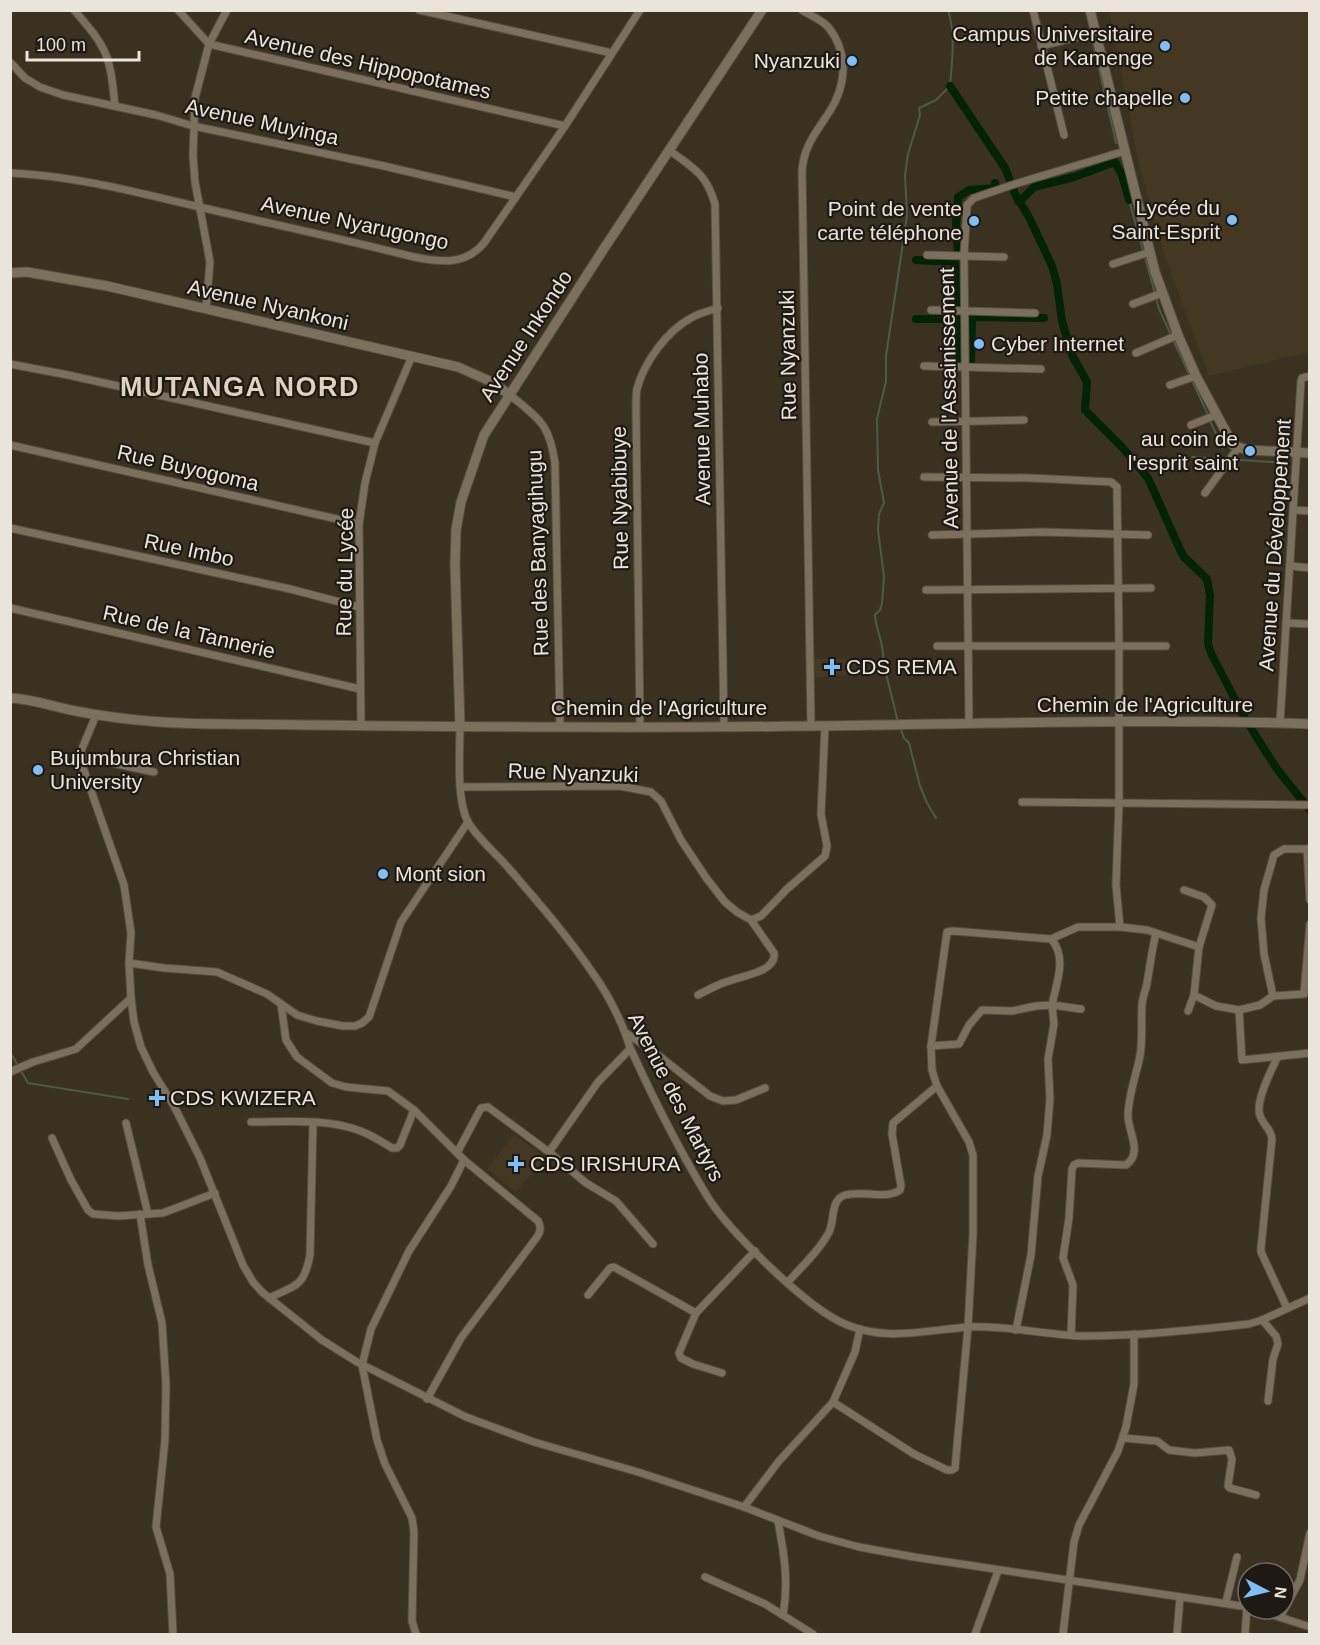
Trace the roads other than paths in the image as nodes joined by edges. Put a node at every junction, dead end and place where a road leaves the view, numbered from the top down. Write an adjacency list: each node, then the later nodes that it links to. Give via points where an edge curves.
1 (74, 10): 15 (street, via 106,50)
2 (178, 10): 11 (street)
3 (227, 10): 11 (street)
4 (419, 10): 13 (street)
5 (640, 10): 13 (street, Avenue Nyarugongo)
6 (762, 10): 19 (street, Avenue Inkondo)
7 (802, 10): 94 (street, Rue Nyanzuki, via 828,27 843,58 844,76 835,102 810,140 802,171)
8 (1033, 10): 12 (street)
9 (1090, 10): 10 (street)
10 (1095, 33): 12 (street); 20 (street)
11 (208, 44): 16 (street, via 195,98); 17 (street, Avenue des Hippopotames)
12 (1041, 46): 18 (street)
13 (612, 53): 17 (street, Avenue Nyarugongo)
14 (10, 62): 15 (street, Avenue Muyinga, via 40,87)
15 (116, 106): 16 (street, Avenue Muyinga)
16 (193, 126): 22 (street, Avenue Muyinga); 23 (street)
17 (564, 126): 22 (street, Avenue Nyarugongo)
18 (1064, 135)
19 (669, 150): 32 (street, Avenue Muhabo, via 701,174 713,196); 47 (street, Avenue Inkondo)
20 (1125, 151): 24 (street); 26 (street, Avenue de l'Assainissement, via 974,198 968,205)
21 (10, 173): 23 (street, Avenue Nyarugongo, via 88,182)
22 (516, 197): 23 (street, Avenue Nyarugongo, via 477,251 454,261 414,256)
23 (200, 207): 33 (street, via 210,262)
24 (1150, 252): 28 (street); 30 (street)
25 (927, 255): 26 (street)
26 (964, 255): 27 (street); 35 (street, Avenue de l'Assainissement)
27 (1004, 257)
28 (1113, 264)
29 (10, 273): 33 (street, Avenue Nyankoni, via 54,276)
30 (1162, 294): 31 (street); 37 (street)
31 (1133, 304)
32 (718, 308): 92 (street, Rue Nyabibuye, via 691,318 672,332 650,361 638,388); 93 (street, Avenue Muhabo)
33 (206, 309): 39 (street, Avenue Nyankoni)
34 (931, 310): 35 (street)
35 (965, 311): 36 (street); 42 (street, Avenue de l'Assainissement)
36 (1035, 313)
37 (1178, 335): 38 (street); 44 (street)
38 (1136, 353)
39 (412, 356): 47 (street, Avenue Nyankoni, via 471,372); 53 (street, Rue du Lycée)
40 (10, 364): 53 (street)
41 (924, 366): 42 (street)
42 (964, 367): 43 (street); 49 (street, Avenue de l'Assainissement)
43 (1041, 369)
44 (1196, 376): 46 (street); 48 (street)
45 (1310, 376): 56 (street, Avenue du Développement, via 1301,381)
46 (1170, 385)
47 (510, 395): 91 (street, Avenue Inkondo, via 484,435 461,502 456,530); 96 (street, Rue des Banyagihugu, via 546,427 552,441)
48 (1216, 416): 52 (street); 55 (street)
49 (966, 420): 50 (street); 51 (street); 59 (street, Avenue de l'Assainissement)
50 (1024, 420)
51 (932, 422)
52 (1191, 425)
53 (375, 443): 63 (street, Rue du Lycée)
54 (10, 445): 63 (street, Rue Buyogoma)
55 (1238, 448): 56 (street); 60 (street)
56 (1298, 452): 57 (street); 61 (street, Avenue du Développement)
57 (1310, 453)
58 (924, 477): 59 (street)
59 (967, 478): 65 (street, via 1112,482 1117,487); 66 (street, Avenue de l'Assainissement)
60 (1205, 493)
61 (1294, 510): 62 (street); 69 (street, Avenue du Développement)
62 (1310, 511)
63 (359, 524): 75 (street, Rue du Lycée)
64 (10, 528): 75 (street, Rue Imbo)
65 (1117, 533): 66 (street); 68 (street); 71 (street)
66 (968, 534): 67 (street); 74 (street, Avenue de l'Assainissement)
67 (932, 535)
68 (1148, 536)
69 (1290, 566): 70 (street); 77 (street, Avenue du Développement)
70 (1310, 568)
71 (1118, 588): 72 (street); 74 (street); 80 (street)
72 (1151, 588)
73 (926, 590): 74 (street)
74 (967, 590): 79 (street, Avenue de l'Assainissement)
75 (359, 607): 83 (street, Rue du Lycée)
76 (10, 609): 83 (street, Rue de la Tannerie)
77 (1286, 623): 78 (street); 88 (street, Avenue du Développement)
78 (1310, 624)
79 (968, 645): 80 (street); 81 (street); 87 (street, Avenue de l'Assainissement)
80 (1119, 645): 82 (street); 86 (street)
81 (937, 646)
82 (1166, 646)
83 (360, 689): 90 (street, Rue du Lycée)
84 (10, 698): 85 (street, Chemin de l'Agriculture, via 34,699)
85 (96, 715): 90 (street, Chemin de l'Agriculture, via 140,722); 97 (street)
86 (1118, 722): 87 (street, Chemin de l'Agriculture); 88 (street, Chemin de l'Agriculture); 101 (street)
87 (969, 723): 95 (street, Chemin de l'Agriculture)
88 (1280, 723): 89 (street, Chemin de l'Agriculture)
89 (1310, 724)
90 (361, 726): 91 (street, Chemin de l'Agriculture)
91 (460, 726): 96 (street, Chemin de l'Agriculture); 99 (street, Avenue des Martyrs)
92 (640, 726): 93 (street, Chemin de l'Agriculture); 96 (street, Chemin de l'Agriculture)
93 (724, 726): 94 (street, Chemin de l'Agriculture)
94 (811, 726): 95 (street, Chemin de l'Agriculture)
95 (825, 726): 107 (street, via 821,814 825,856)
96 (560, 727)
97 (79, 756): 98 (street); 113 (street, via 124,885 131,933)
98 (154, 772)
99 (460, 787): 103 (street, Avenue des Martyrs); 107 (street, Rue Nyanzuki, via 620,786 651,792 661,801 681,840 725,902)
100 (1022, 802): 101 (street)
101 (1119, 802): 102 (street); 109 (street, via 1116,875)
102 (1308, 807)
103 (468, 822): 118 (street, via 401,922 369,1017 355,1026 343,1026 297,1015); 123 (street, Avenue des Martyrs, via 582,959)
104 (1308, 849): 106 (street); 116 (street, via 1284,849 1274,855 1264,890 1262,936)
105 (1184, 890): 112 (street, via 1204,897 1212,905)
106 (1310, 900)
107 (752, 920): 114 (street, via 775,958 753,975 726,981)
108 (1310, 924): 116 (street, via 1305,992)
109 (1120, 927): 110 (street); 111 (street, via 1078,927)
110 (1156, 933): 112 (street); 155 (street, via 1142,1004 1140,1054 1129,1093 1127,1118 1134,1154 1126,1165 1078,1163 1072,1169 1063,1258 1073,1285)
111 (1051, 939): 119 (street, via 1060,952); 124 (street, via 947,932)
112 (1199, 947): 115 (street)
113 (129, 963): 117 (street); 118 (street, via 217,972)
114 (698, 995)
115 (1194, 995): 121 (street, via 1216,1006); 122 (street)
116 (1273, 996): 121 (street, via 1260,1005)
117 (131, 998): 128 (street, via 82,1045); 139 (street, via 141,1047)
118 (281, 1004): 131 (street, via 286,1040 297,1057 332,1083 388,1091)
119 (1052, 1005): 120 (street); 124 (street, via 1012,1011 981,1010 959,1044); 153 (street, via 1047,1135 1038,1176 1031,1255)
120 (1081, 1009)
121 (1239, 1010): 127 (street, via 1241,1058)
122 (1188, 1011)
123 (626, 1033): 125 (street, Avenue des Martyrs); 130 (street, via 723,1101)
124 (931, 1046): 129 (street)
125 (630, 1049): 136 (street, via 598,1082); 143 (street, Avenue des Martyrs, via 710,1200)
126 (1310, 1053): 127 (street)
127 (1277, 1058): 148 (street, via 1259,1111 1272,1139 1261,1252)
128 (10, 1072)
129 (937, 1086): 144 (street, via 893,1123 900,1190 839,1199 829,1233); 151 (street, via 973,1155)
130 (765, 1088)
131 (414, 1110): 134 (street, via 397,1148 356,1130); 137 (street)
132 (251, 1122): 134 (street)
133 (126, 1123): 141 (street)
134 (313, 1123): 146 (street, via 307,1272 298,1284)
135 (52, 1138): 140 (street, via 88,1210 101,1216)
136 (549, 1152): 137 (street, via 484,1107); 142 (street, via 586,1183 616,1201)
137 (457, 1153): 138 (street)
138 (464, 1160): 156 (street, via 409,1251 371,1329); 158 (street, via 538,1221 541,1231 461,1338)
139 (215, 1193): 141 (street, via 163,1213); 146 (street, via 243,1265)
140 (140, 1214): 141 (street); 177 (street, via 162,1323 165,1440 156,1527 170,1574)
141 (148, 1214)
142 (653, 1244)
143 (755, 1251): 144 (street, Avenue des Martyrs); 149 (street)
144 (788, 1282): 152 (street, Avenue des Martyrs, via 828,1315)
145 (588, 1295): 149 (street, via 614,1267)
146 (268, 1298): 156 (street)
147 (1310, 1298): 148 (street, Avenue des Martyrs)
148 (1287, 1308): 150 (street, Avenue des Martyrs)
149 (696, 1314): 157 (street, via 679,1353 681,1358)
150 (1262, 1320): 154 (street, Avenue des Martyrs); 159 (street, via 1278,1344)
151 (969, 1327): 152 (street, Avenue des Martyrs, via 909,1335); 153 (street, Avenue des Martyrs); 160 (street, via 957,1462 952,1470 914,1455)
152 (860, 1329): 160 (street, via 855,1352)
153 (1016, 1330): 155 (street, Avenue des Martyrs)
154 (1134, 1334): 155 (street, Avenue des Martyrs); 161 (street, via 1134,1384)
155 (1071, 1335)
156 (362, 1365): 158 (street); 178 (street, via 385,1464 412,1518 412,1621)
157 (722, 1373)
158 (427, 1399): 163 (street, via 506,1433)
159 (1268, 1401)
160 (833, 1402): 163 (street, via 779,1461)
161 (1123, 1438): 162 (street, via 1157,1442 1169,1450 1186,1452 1228,1450 1232,1459 1228,1486); 169 (street, via 1080,1525)
162 (1256, 1496)
163 (744, 1507): 164 (street)
164 (778, 1521): 167 (street, via 860,1547); 174 (street, via 786,1562)
165 (1310, 1533): 170 (street)
166 (1237, 1557): 172 (street)
167 (998, 1571): 169 (street); 180 (street)
168 (705, 1577): 174 (street)
169 (1070, 1580): 171 (street); 181 (street)
170 (1296, 1587)
171 (1180, 1597): 172 (street); 182 (street)
172 (1226, 1602): 173 (street)
173 (1236, 1604)
174 (783, 1615): 179 (street)
175 (1292, 1621): 176 (street)
176 (1310, 1627)
177 (173, 1635)
178 (416, 1635)
179 (813, 1635)
180 (975, 1635)
181 (1063, 1635)
182 (1177, 1635)

